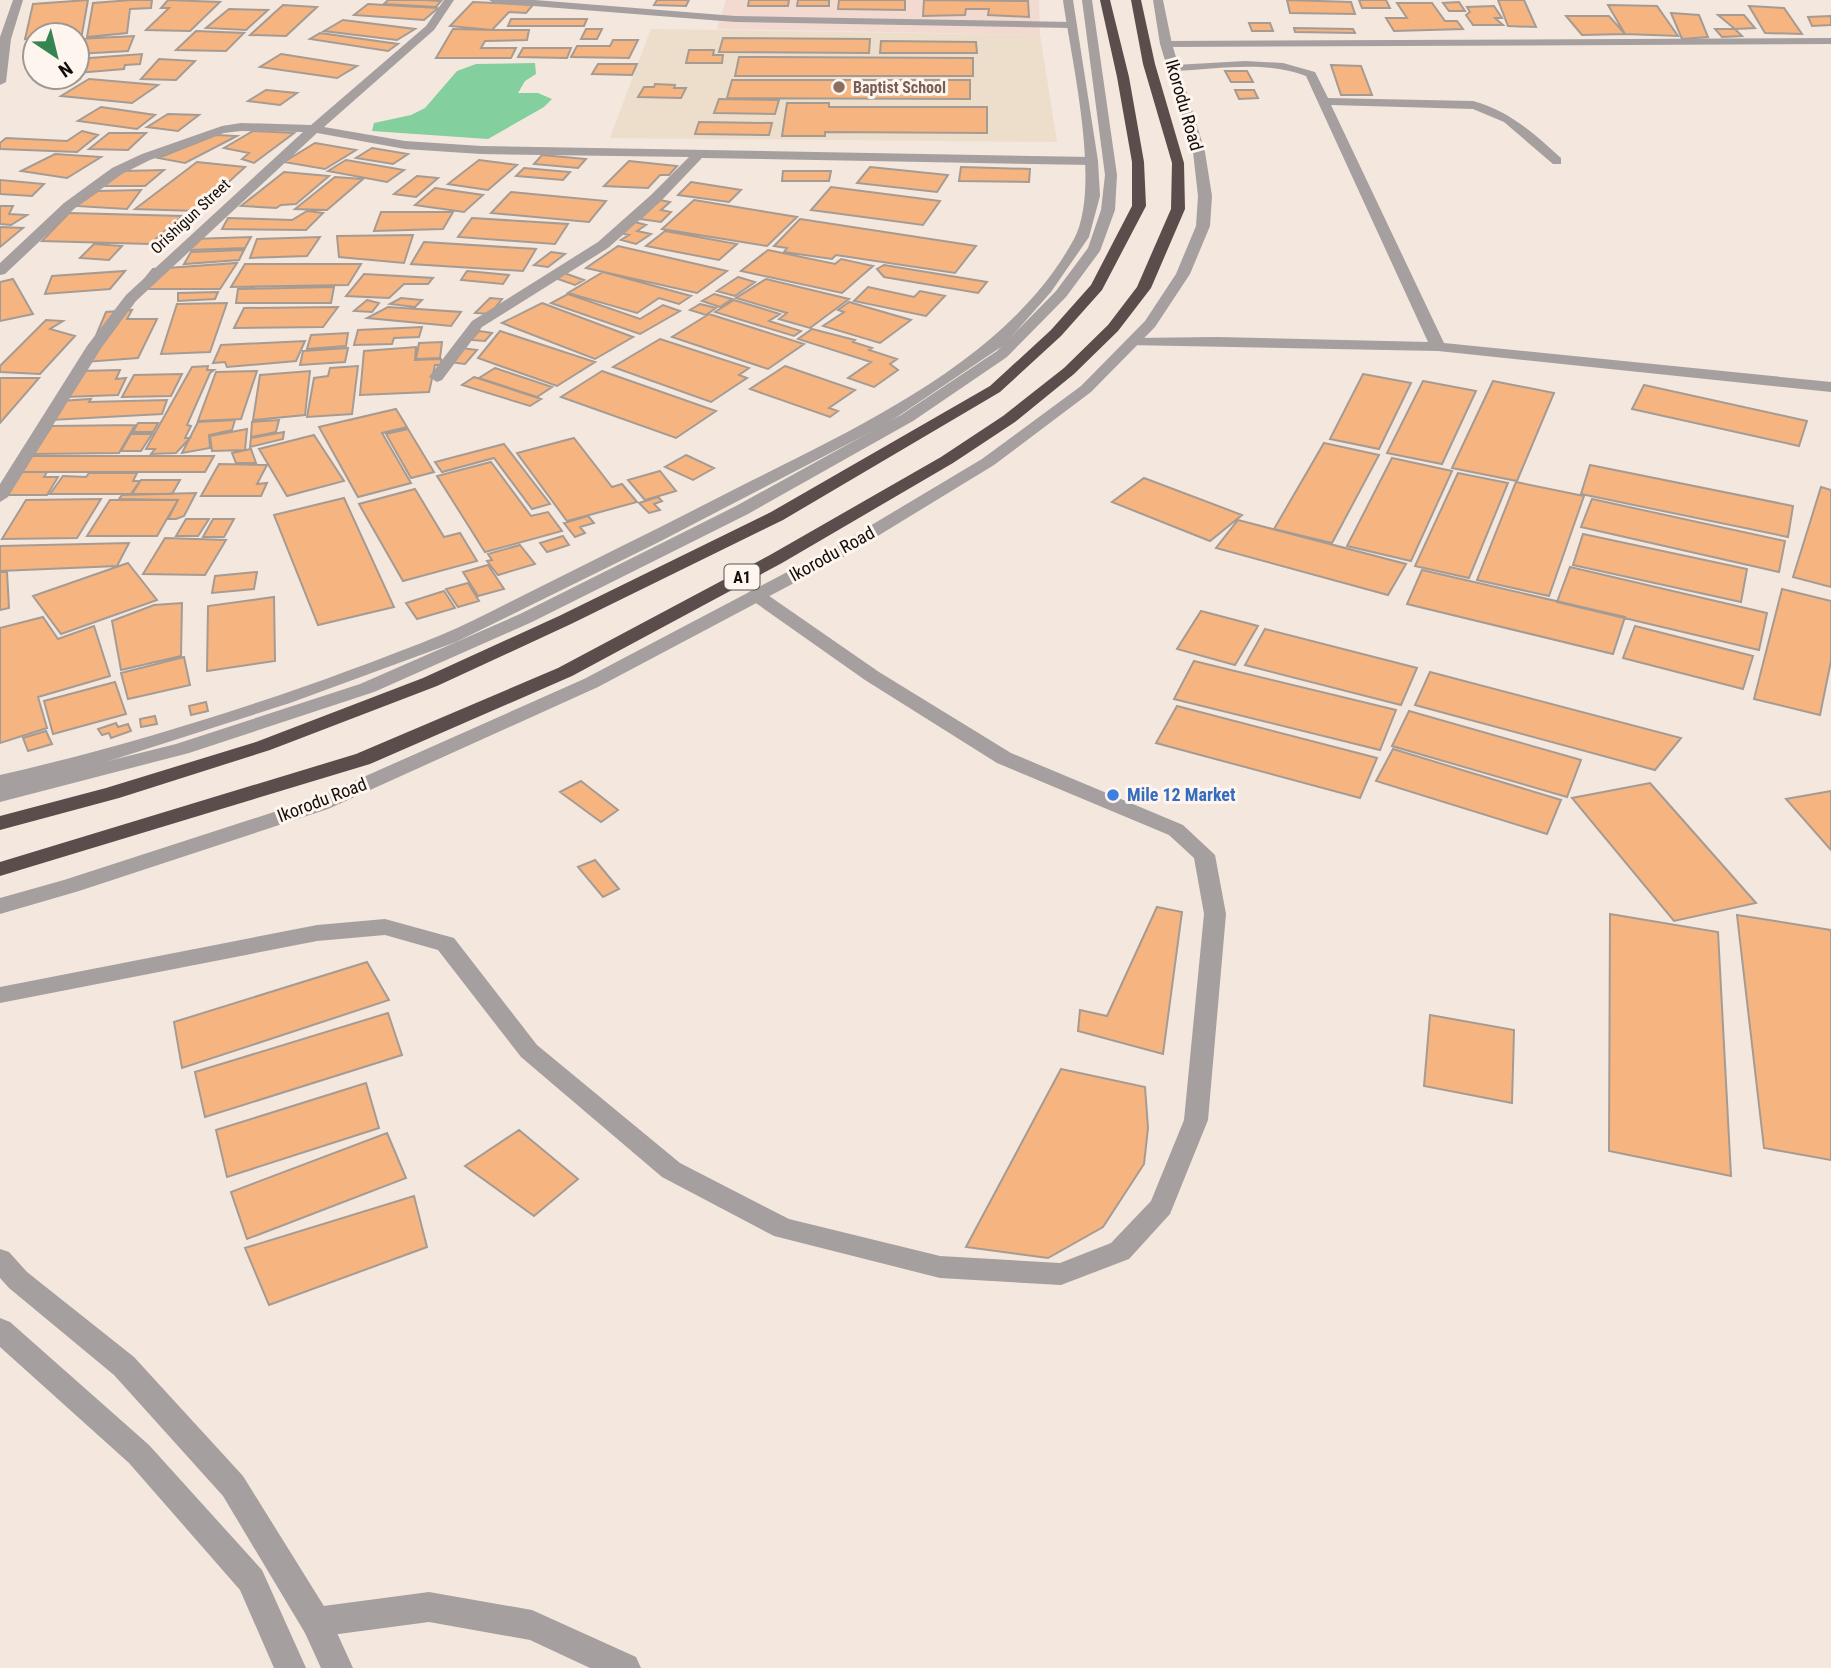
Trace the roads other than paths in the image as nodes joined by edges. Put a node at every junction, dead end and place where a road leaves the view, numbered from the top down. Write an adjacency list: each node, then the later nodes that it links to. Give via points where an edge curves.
1 (18, 0): 14 (street, via 5,39)
2 (449, 0): 16 (street, Orishigun Street, via 430,28)
3 (494, 0): 9 (street)
4 (1068, 0): 10 (street)
5 (1087, 0): 28 (street, via 1111,175 1108,210 1095,248 1060,294 1002,354 907,418 766,497 502,629 341,697 182,749)
6 (1105, 0): 29 (highway, A1, via 1138,162 1139,206 1097,287 1056,333 995,389 777,516 430,682 263,746)
7 (1136, 0): 30 (highway, Ikorodu Road / A1, via 1178,163 1178,209 1144,288 1113,328 1009,419 800,546 565,672 363,759)
8 (1158, 0): 12 (street, Ikorodu Road)
9 (632, 6): 10 (street, via 735,19)
10 (1071, 25): 18 (street)
11 (1831, 41): 12 (street)
12 (1166, 44): 13 (street, Ikorodu Road)
13 (1175, 68): 15 (street, via 1299,67 1311,74); 21 (street, Ikorodu Road, via 1199,152 1205,196 1203,226 1183,274)
14 (0, 82)
15 (1324, 101): 19 (street, via 1492,108); 22 (street)
16 (314, 129): 17 (street, via 446,148); 20 (street, via 241,127 146,157 117,171 69,206); 25 (street, Orishigun Street, via 129,301 58,401)
17 (699, 154): 18 (street); 23 (street, via 603,245 477,324)
18 (1092, 161): 27 (street, via 1093,196 1082,237 1046,289 999,342 882,420 449,638 283,699 80,763)
19 (1557, 161)
20 (0, 271)
21 (1133, 342): 22 (street); 26 (street, Ikorodu Road, via 1086,388 988,462 839,552)
22 (1438, 347): 24 (street)
23 (437, 377)
24 (1831, 387)
25 (0, 497)
26 (756, 595): 31 (street, Ikorodu Road, via 591,683 321,804); 32 (street, via 872,676 1004,758 1176,830 1204,855 1215,914 1196,1120 1161,1207 1120,1251 1060,1274 940,1267 783,1227 671,1170 529,1051 446,944 385,928 317,933)
27 (0, 782)
28 (0, 795)
29 (0, 823)
30 (0, 869)
31 (0, 906)
32 (0, 995)
33 (0, 1260): 35 (street, via 18,1280 124,1366 233,1486)
34 (0, 1330): 36 (street, via 139,1454 251,1580)
35 (316, 1622): 37 (street); 38 (street, via 429,1607 532,1625)
36 (290, 1668)
37 (337, 1668)
38 (625, 1668)

